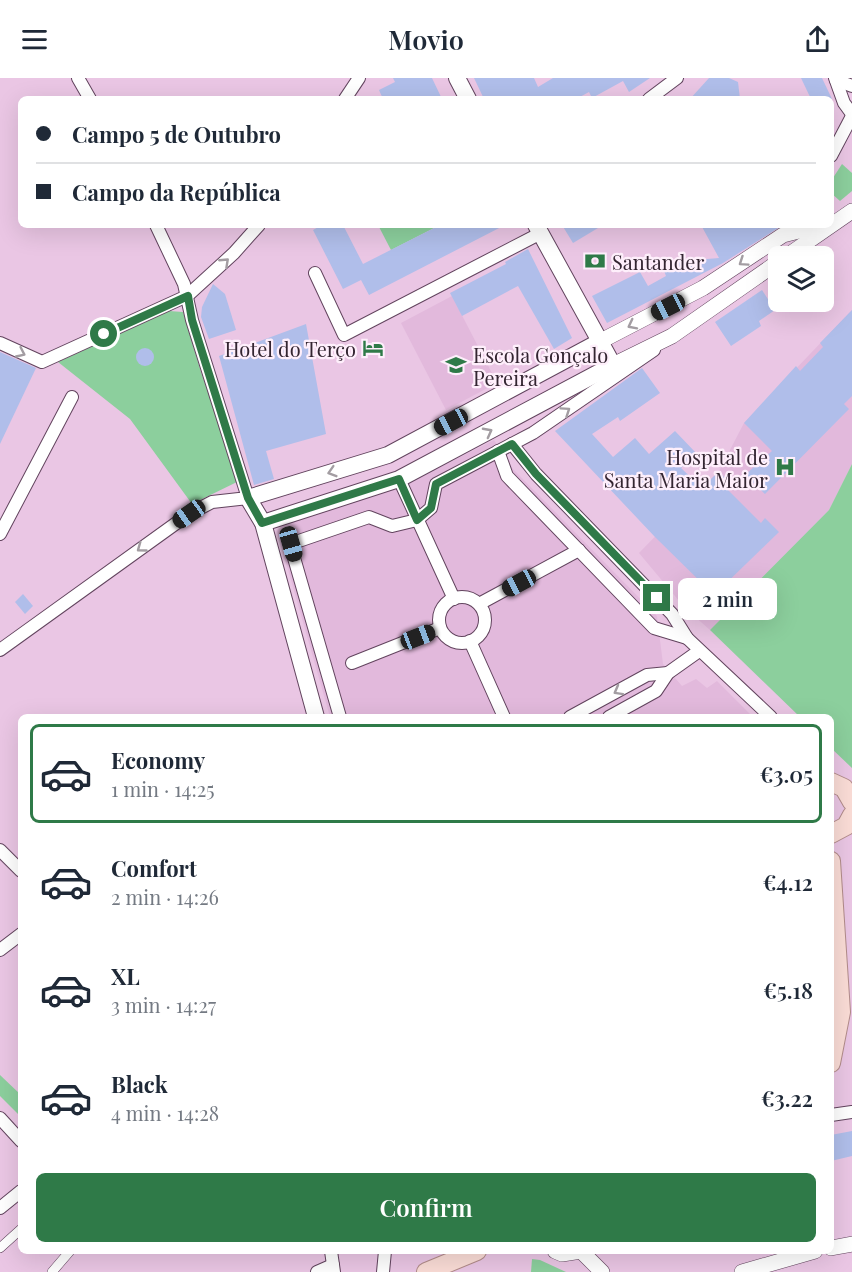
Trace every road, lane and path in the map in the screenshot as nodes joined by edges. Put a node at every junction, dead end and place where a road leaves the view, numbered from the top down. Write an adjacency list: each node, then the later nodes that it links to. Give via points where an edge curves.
1 (78, 78): 7 (street)
2 (359, 78): 8 (street)
3 (457, 78): 9 (main road)
4 (677, 78): 10 (street)
5 (836, 79): 6 (street); 11 (street)
6 (852, 86)
7 (88, 96)
8 (347, 96)
9 (466, 96)
10 (653, 96)
11 (851, 122): 12 (street)
12 (834, 151)
13 (157, 228): 22 (street)
14 (256, 228): 22 (street, one-way to 14)
15 (826, 228): 18 (street)
16 (539, 229): 20 (street, via 344,335); 27 (main road)
17 (787, 230): 21 (street, one-way to 21)
18 (801, 246)
19 (768, 269): 24 (street)
20 (315, 273)
21 (703, 288): 23 (street); 24 (street)
22 (188, 296): 28 (street, one-way to 22, via 42,362); 37 (street)
23 (685, 298): 25 (street); 27 (street, one-way to 27)
24 (715, 307): 25 (street)
25 (700, 318): 26 (street)
26 (672, 336): 29 (street); 30 (street)
27 (599, 342): 29 (main road); 33 (main road)
28 (0, 343)
29 (613, 365): 30 (street); 36 (main road, one-way to 29)
30 (605, 385): 32 (street, one-way to 30)
31 (72, 397): 40 (street)
32 (512, 444): 34 (street); 45 (street, via 536,474 672,614)
33 (397, 450): 35 (main road); 36 (main road, via 405,460)
34 (498, 451): 38 (street, via 436,484 431,508); 41 (street, via 507,476)
35 (380, 458): 36 (main road, via 381,471); 37 (main road, one-way to 37)
36 (398, 479): 38 (street); 39 (main road)
37 (248, 498): 39 (main road); 47 (street, one-way to 47, via 212,502 189,514)
38 (417, 520): 42 (street); 53 (street, via 392,526 369,517 291,544)
39 (262, 523): 52 (main road)
40 (0, 534)
41 (579, 550): 43 (street); 45 (street, via 654,628)
42 (454, 599): 43 (street, via 471,599); 44 (street, via 441,611)
43 (479, 604): 46 (street, via 485,621 478,637)
44 (441, 628): 46 (street, via 453,641); 49 (street)
45 (687, 638): 48 (street)
46 (470, 641): 54 (street)
47 (1, 649)
48 (699, 651): 50 (street); 56 (street)
49 (352, 663)
50 (668, 673): 51 (street, one-way to 51, via 647,675); 55 (street, via 656,691)
51 (592, 712)
52 (315, 714)
53 (339, 714)
54 (503, 714)
55 (614, 714)
56 (768, 714)
57 (851, 819): 58 (main road)
58 (834, 833)
59 (0, 850): 60 (street)
60 (18, 869)
61 (18, 936): 62 (street)
62 (0, 950)
63 (834, 950): 64 (main road)
64 (835, 979): 65 (main road, via 841,1012)
65 (834, 1048)
66 (852, 1112): 67 (street)
67 (834, 1115)
68 (0, 1118): 69 (street)
69 (18, 1138)
70 (18, 1193): 71 (street)
71 (0, 1208)
72 (18, 1232): 75 (street)
73 (852, 1244): 74 (street)
74 (834, 1247)
75 (0, 1248)
76 (67, 1254): 83 (street)
77 (331, 1254): 82 (street)
78 (385, 1254): 85 (street)
79 (470, 1254): 86 (main road)
80 (584, 1254): 87 (street)
81 (804, 1254): 88 (street)
82 (333, 1269): 84 (street)
83 (52, 1272)
84 (317, 1272)
85 (384, 1272)
86 (426, 1272)
87 (602, 1272)
88 (742, 1272)

